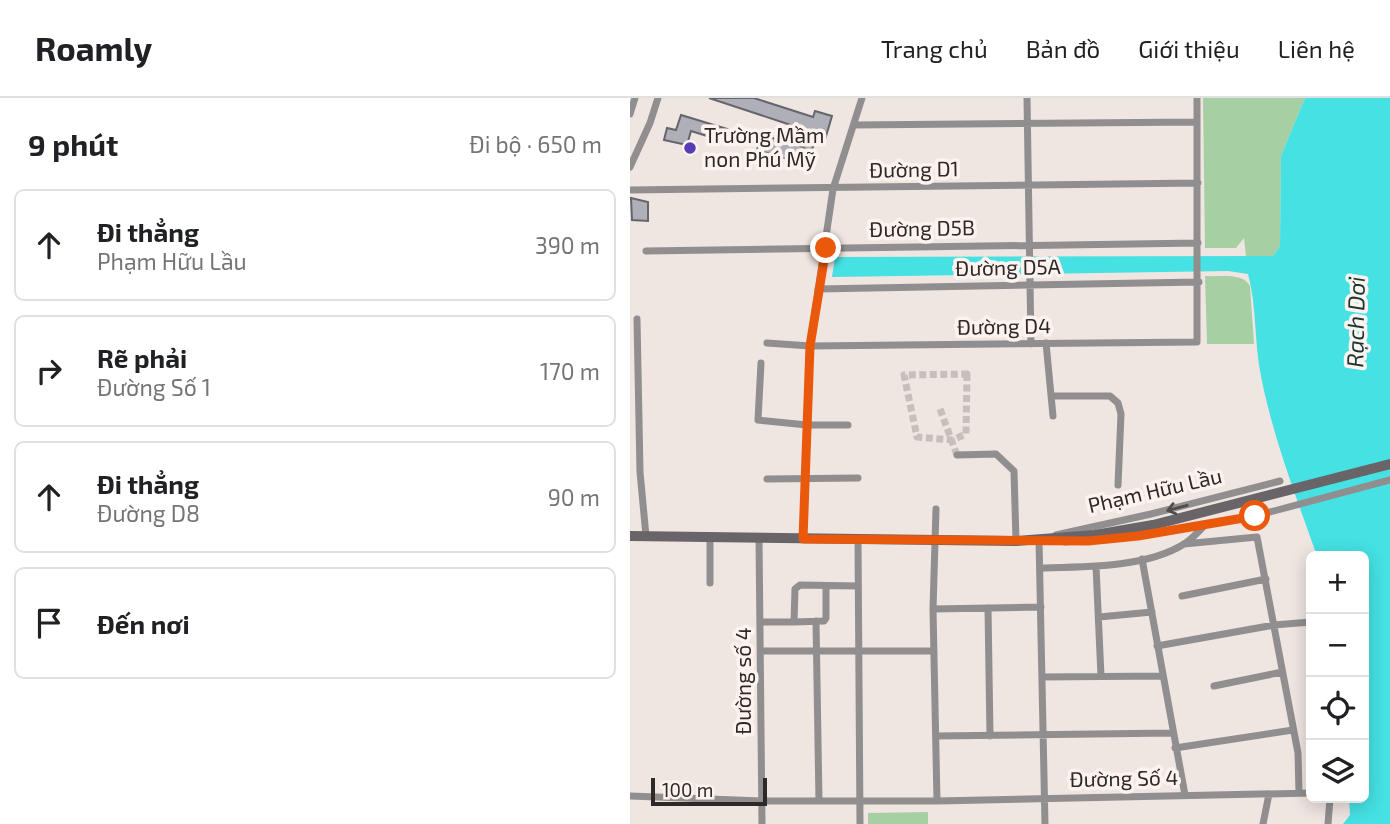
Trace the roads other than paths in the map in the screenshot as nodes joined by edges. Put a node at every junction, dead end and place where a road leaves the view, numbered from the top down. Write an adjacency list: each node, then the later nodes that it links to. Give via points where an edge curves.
1 (635, 98): 6 (street)
2 (659, 98): 10 (street)
3 (862, 98): 9 (street)
4 (1027, 98): 8 (street)
5 (1197, 98): 7 (street)
6 (630, 114)
7 (1197, 122): 8 (street); 11 (street)
8 (1027, 124): 9 (street); 12 (street)
9 (854, 125): 13 (street)
10 (630, 167)
11 (1198, 183): 12 (street, Đường D1); 15 (street)
12 (1028, 186): 13 (street, Đường D1); 17 (street)
13 (833, 189): 14 (street, Đường D1); 16 (street)
14 (630, 190)
15 (1198, 247): 17 (street, Đường D5B); 19 (street)
16 (826, 248): 17 (street, Đường D5B); 18 (street, Đường D5B); 21 (street)
17 (1029, 248): 20 (street)
18 (646, 251)
19 (1199, 278): 20 (street, Đường D5A); 24 (street, Đường D4, via 1197,342)
20 (1029, 285): 21 (street, Đường D5A); 25 (street)
21 (818, 289): 26 (street)
22 (637, 319): 45 (street)
23 (767, 343): 26 (street, Đường D4)
24 (1046, 343): 25 (street, Đường D4); 28 (street)
25 (1031, 344): 26 (street, Đường D4)
26 (810, 346): 30 (street)
27 (761, 363): 30 (street, via 758,420)
28 (1051, 396): 29 (street); 39 (street, via 1110,396 1118,403)
29 (1053, 416)
30 (807, 425): 31 (street); 34 (street)
31 (848, 425)
32 (957, 455): 52 (street, via 996,454 1014,471)
33 (1390, 464): 50 (main road, Phạm Hữu Lầu, bridge, via 1153,525)
34 (806, 477): 35 (street); 36 (street); 48 (street)
35 (858, 478)
36 (767, 479)
37 (1390, 480): 42 (street, Phạm Hữu Lầu)
38 (1280, 481): 40 (street, Phạm Hữu Lầu)
39 (1118, 485)
40 (1243, 490): 42 (street); 50 (street, Phạm Hữu Lầu, one-way to 50)
41 (936, 509): 51 (street)
42 (1253, 517): 43 (street, Phạm Hữu Lầu)
43 (1205, 525): 50 (street, Phạm Hữu Lầu, via 1113,539); 53 (street)
44 (630, 536): 45 (main road, Phạm Hữu Lầu)
45 (646, 536): 46 (main road, Phạm Hữu Lầu)
46 (710, 537): 47 (main road, Phạm Hữu Lầu); 58 (street)
47 (759, 538): 48 (main road, Phạm Hữu Lầu); 68 (street, Đường số 4)
48 (803, 539): 49 (main road, Phạm Hữu Lầu)
49 (858, 540): 51 (main road, Phạm Hữu Lầu); 60 (street)
50 (1039, 540): 52 (main road, Phạm Hữu Lầu); 56 (street)
51 (934, 541): 52 (main road, Phạm Hữu Lầu); 64 (street)
52 (1016, 541)
53 (1184, 544): 54 (street); 57 (street, via 1257,537)
54 (1142, 559): 55 (street); 65 (street)
55 (1096, 566): 56 (street); 66 (street)
56 (1040, 569): 62 (street)
57 (1266, 579): 61 (street); 71 (street)
58 (710, 583)
59 (826, 586): 60 (street); 67 (street, via 827,618); 69 (street, via 795,589)
60 (858, 586): 75 (street)
61 (1182, 596)
62 (1041, 607): 63 (street); 80 (street)
63 (988, 608): 64 (street); 85 (street)
64 (933, 609): 76 (street)
65 (1152, 612): 66 (street); 72 (street)
66 (1099, 617): 78 (street)
67 (816, 621): 69 (street); 74 (street)
68 (761, 622): 69 (street); 73 (street, Đường số 4)
69 (794, 622)
70 (1306, 622): 71 (street)
71 (1274, 625): 72 (street); 77 (street)
72 (1157, 646): 79 (street)
73 (761, 651): 74 (street); 95 (street, Đường số 4)
74 (817, 651): 75 (street); 96 (street)
75 (859, 651): 76 (street); 97 (street)
76 (934, 651): 84 (street)
77 (1282, 672): 81 (street); 82 (street)
78 (1101, 676): 79 (street); 80 (street)
79 (1163, 676): 83 (street)
80 (1042, 677): 86 (street)
81 (1214, 686)
82 (1293, 730): 87 (street); 88 (street)
83 (1172, 733): 86 (street); 87 (street)
84 (936, 736): 85 (street); 94 (street)
85 (990, 736): 86 (street)
86 (1043, 736): 93 (street)
87 (1175, 748): 91 (street)
88 (1299, 792): 89 (street, Đường Số 4); 90 (street, Đường Số 4)
89 (1306, 793)
90 (1269, 794): 91 (street, Đường Số 4); 102 (street)
91 (1185, 795): 93 (street, Đường Số 4)
92 (630, 796): 95 (street, Đường Số 4)
93 (1045, 798): 94 (street, Đường Số 4); 101 (street)
94 (937, 800): 97 (street, Đường Số 4)
95 (762, 801): 96 (street, Đường Số 4); 99 (street, Đường số 4)
96 (820, 801): 97 (street, Đường Số 4)
97 (860, 801): 100 (street)
98 (1330, 803): 103 (street)
99 (762, 824)
100 (860, 824)
101 (1045, 824)
102 (1263, 824)
103 (1328, 824)

